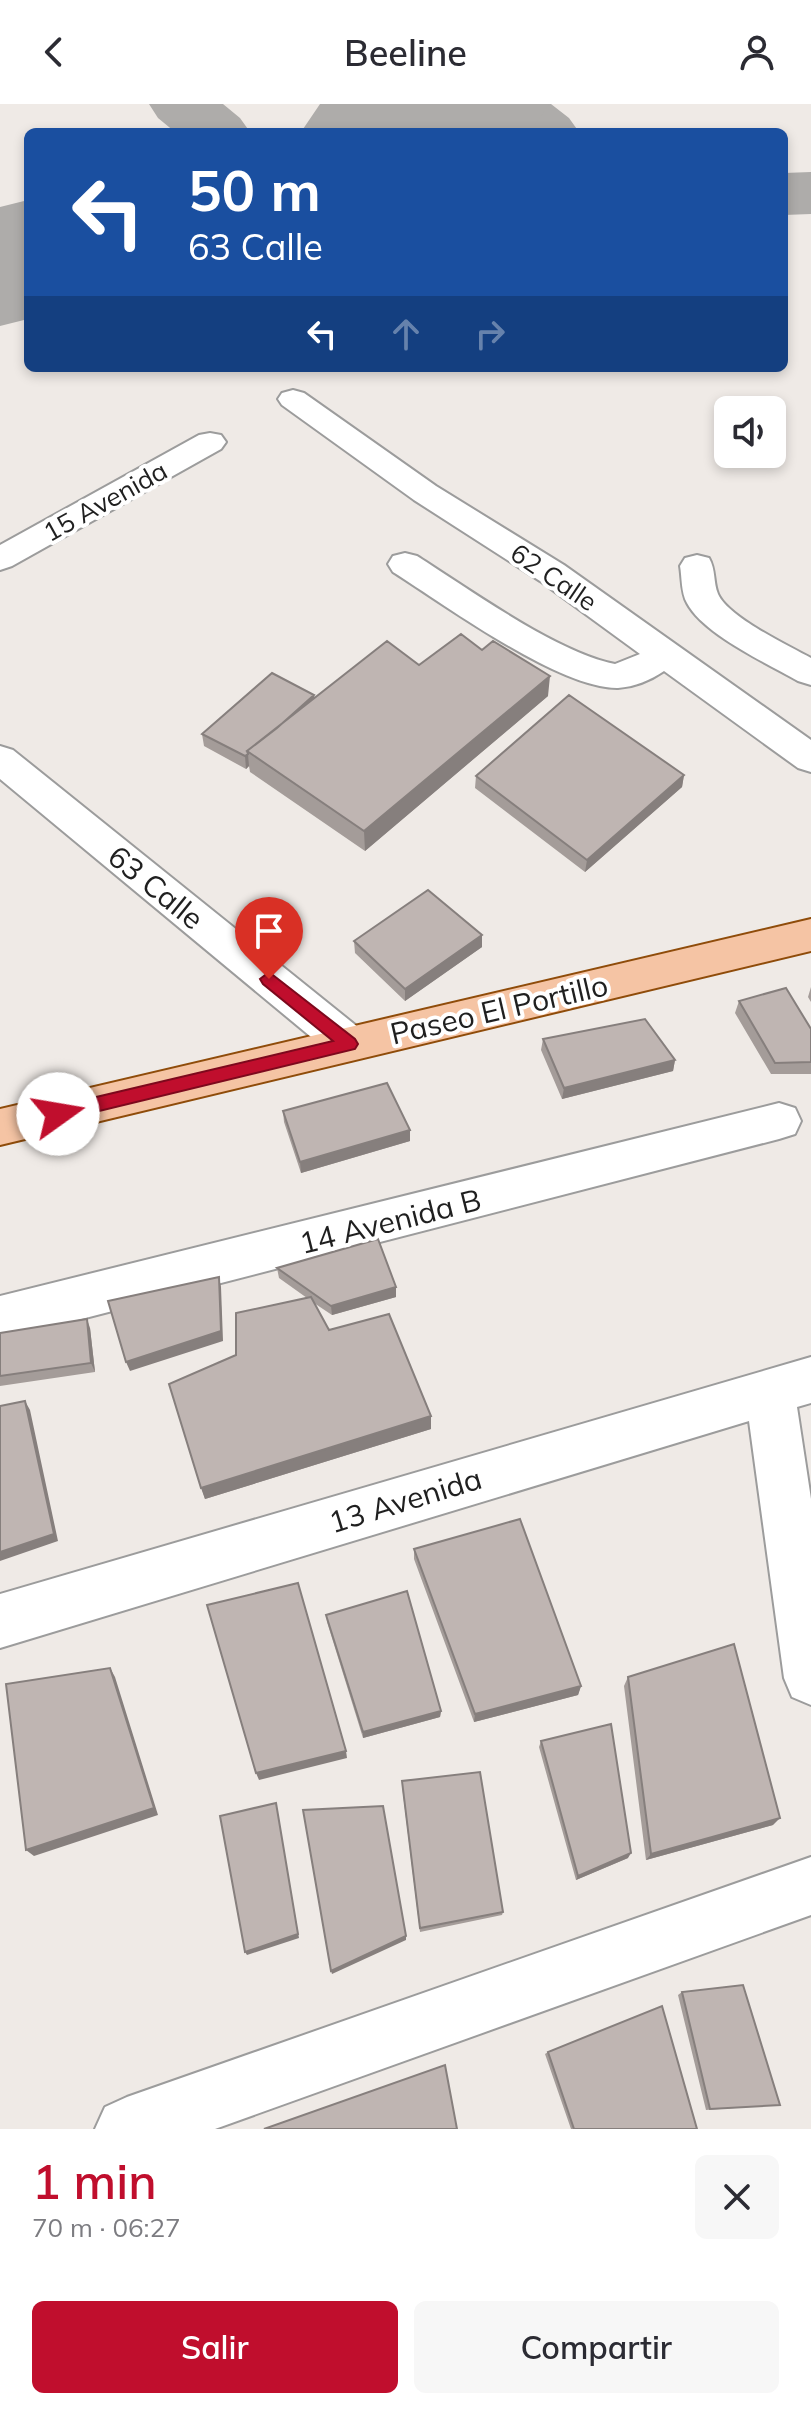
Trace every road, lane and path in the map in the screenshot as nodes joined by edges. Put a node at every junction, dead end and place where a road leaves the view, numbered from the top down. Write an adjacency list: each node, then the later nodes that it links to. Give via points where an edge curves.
1 (293, 399): 6 (street, 62 Calle)
2 (210, 442): 3 (street, 15 Avenida)
3 (0, 559)
4 (405, 564): 6 (street, via 570,663 611,676 633,675)
5 (697, 566): 7 (street, via 702,600 740,634)
6 (665, 654): 9 (street, 62 Calle)
7 (811, 673)
8 (0, 759): 11 (street, 63 Calle)
9 (811, 759)
10 (811, 935): 11 (main road, Paseo El Portillo)
11 (349, 1044): 13 (main road, Paseo El Portillo)
12 (779, 1121): 14 (street, 14 Avenida B)
13 (0, 1127)
14 (0, 1318)
15 (791, 1386): 16 (street, 13 Avenida); 17 (street)
16 (0, 1621)
17 (811, 1678)
18 (811, 1886): 19 (street)
19 (127, 2129)

